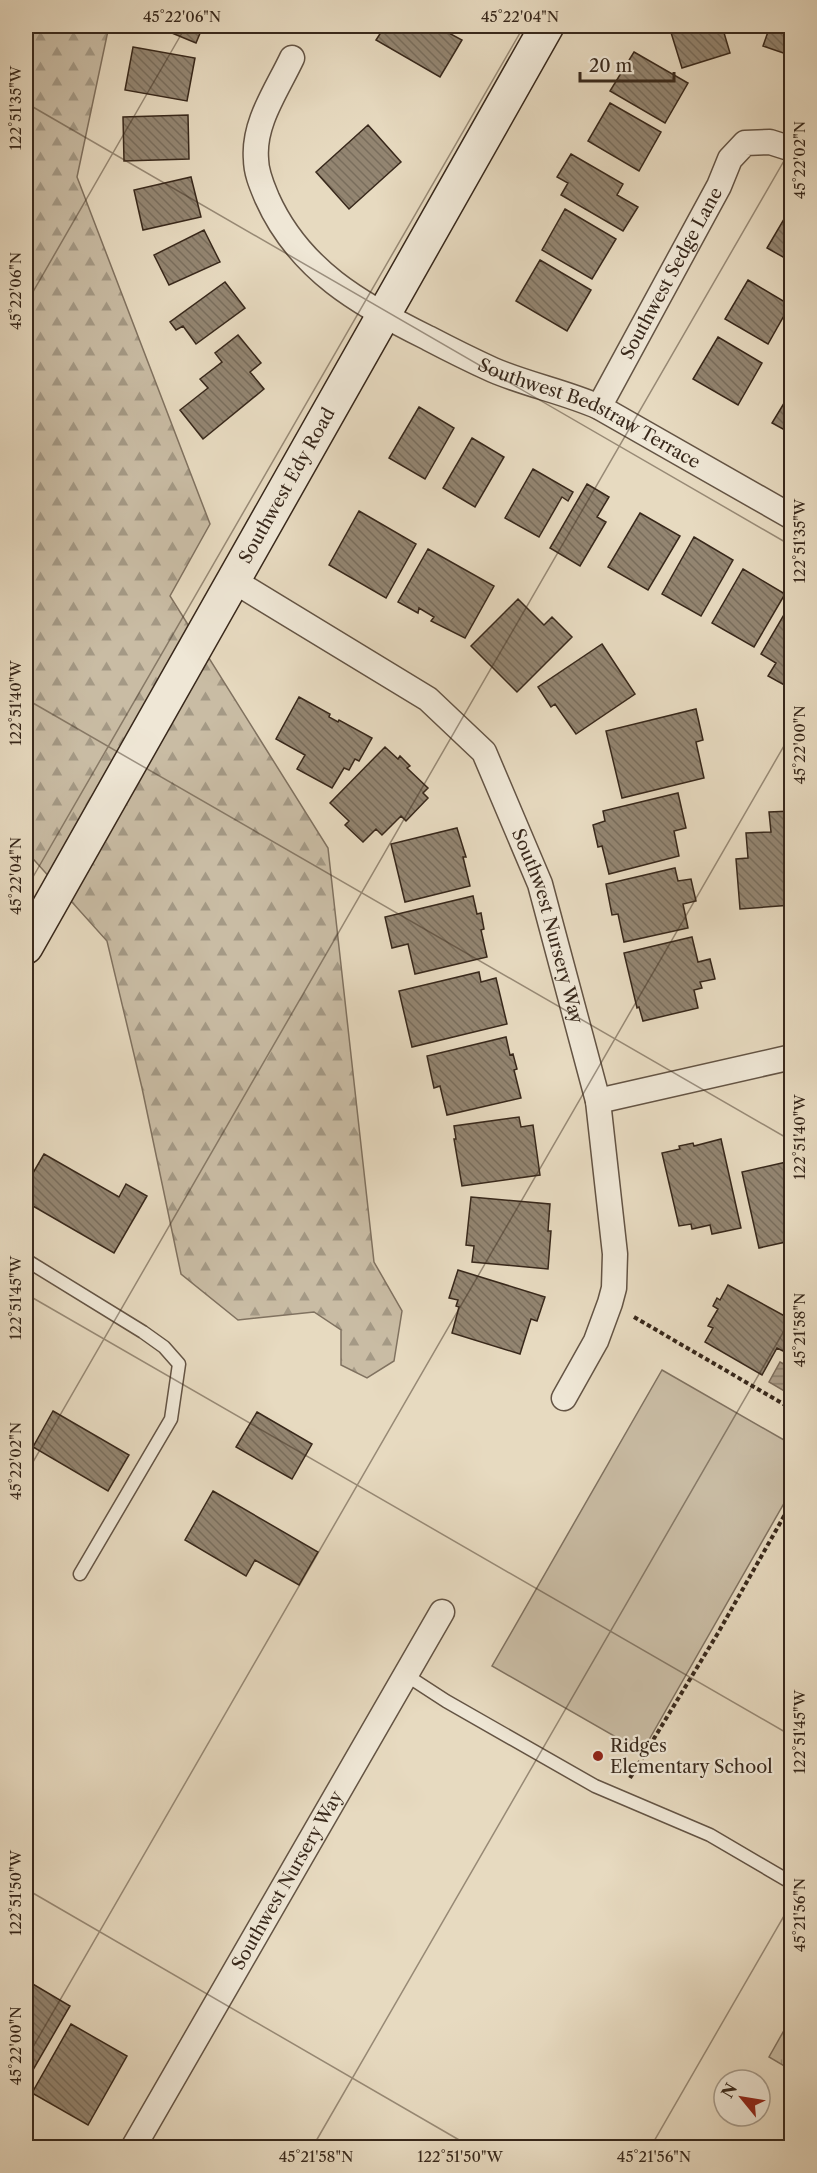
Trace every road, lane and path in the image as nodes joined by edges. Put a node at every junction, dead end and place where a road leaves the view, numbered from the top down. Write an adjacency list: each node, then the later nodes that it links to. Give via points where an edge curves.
1 (547, 26): 4 (main road, Southwest Edy Road)
2 (292, 58): 4 (street, Southwest Bedstraw Terrace, via 259,126 255,159 259,179 276,216 297,247 346,293)
3 (792, 149): 5 (street, Southwest Sedge Lane, via 770,142 745,143 730,159)
4 (383, 316): 5 (street, Southwest Bedstraw Terrace, via 492,369); 7 (main road, Southwest Edy Road)
5 (600, 407): 6 (street, Southwest Bedstraw Terrace)
6 (792, 517)
7 (234, 581): 8 (main road, Southwest Edy Road); 10 (street, Southwest Nursery Way, via 428,699 484,752 540,884)
8 (26, 947)
9 (792, 1057): 10 (street)
10 (598, 1101): 12 (street, Southwest Nursery Way, via 615,1254)
11 (26, 1260): 16 (lane, via 143,1332 179,1364 171,1419)
12 (610, 1303): 13 (street, Southwest Nursery Way, via 596,1341); 14 (path)
13 (564, 1398)
14 (792, 1409)
15 (792, 1503): 19 (path)
16 (80, 1574)
17 (442, 1612): 18 (street, Southwest Nursery Way)
18 (406, 1675): 20 (lane, via 595,1786 710,1835); 21 (street, Southwest Nursery Way)
19 (630, 1778)
20 (792, 1883)
21 (133, 2148)

